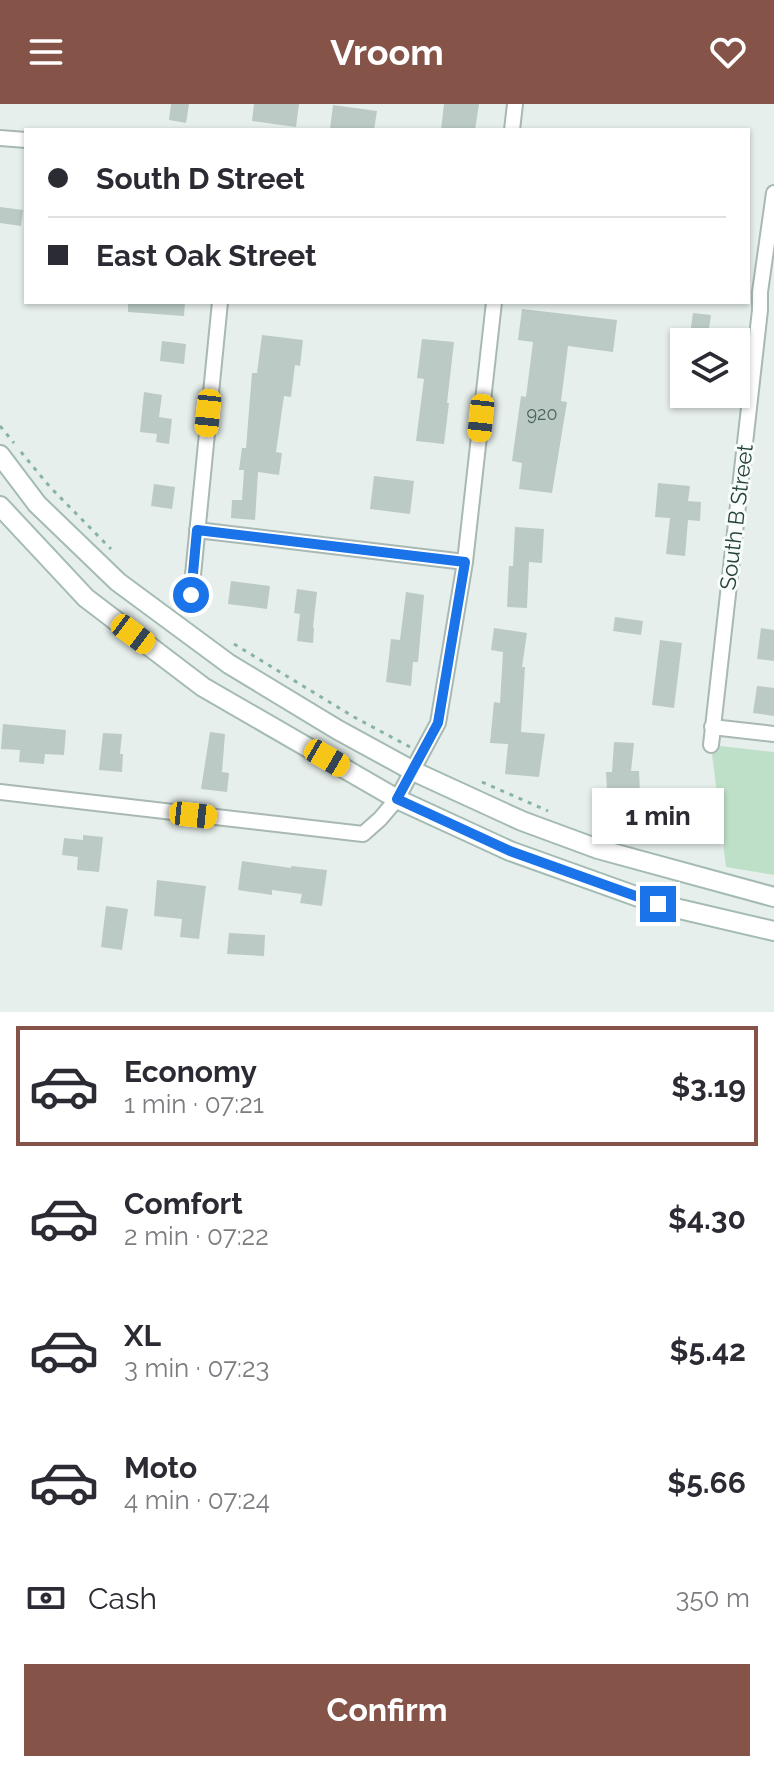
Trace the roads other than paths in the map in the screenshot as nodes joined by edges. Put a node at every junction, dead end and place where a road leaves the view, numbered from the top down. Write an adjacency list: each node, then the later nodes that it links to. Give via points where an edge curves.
1 (515, 104): 2 (street)
2 (512, 128)
3 (0, 138): 4 (street)
4 (24, 140)
5 (774, 193): 6 (street, South B Street)
6 (754, 292): 9 (street, South B Street)
7 (220, 304): 12 (street)
8 (494, 304): 13 (street)
9 (767, 310): 15 (street, South B Street)
10 (0, 455): 18 (street, via 37,504 118,582 229,664)
11 (0, 506): 20 (street, via 86,598 203,687)
12 (197, 530): 13 (street); 14 (street)
13 (465, 562): 18 (street, via 438,723)
14 (191, 595)
15 (712, 727): 16 (street); 17 (street, South B Street)
16 (774, 734)
17 (711, 745)
18 (413, 771): 20 (street); 21 (street, via 598,849)
19 (0, 792): 20 (street, via 363,834)
20 (397, 799): 22 (street, via 510,851 658,904)
21 (774, 897)
22 (774, 931)

